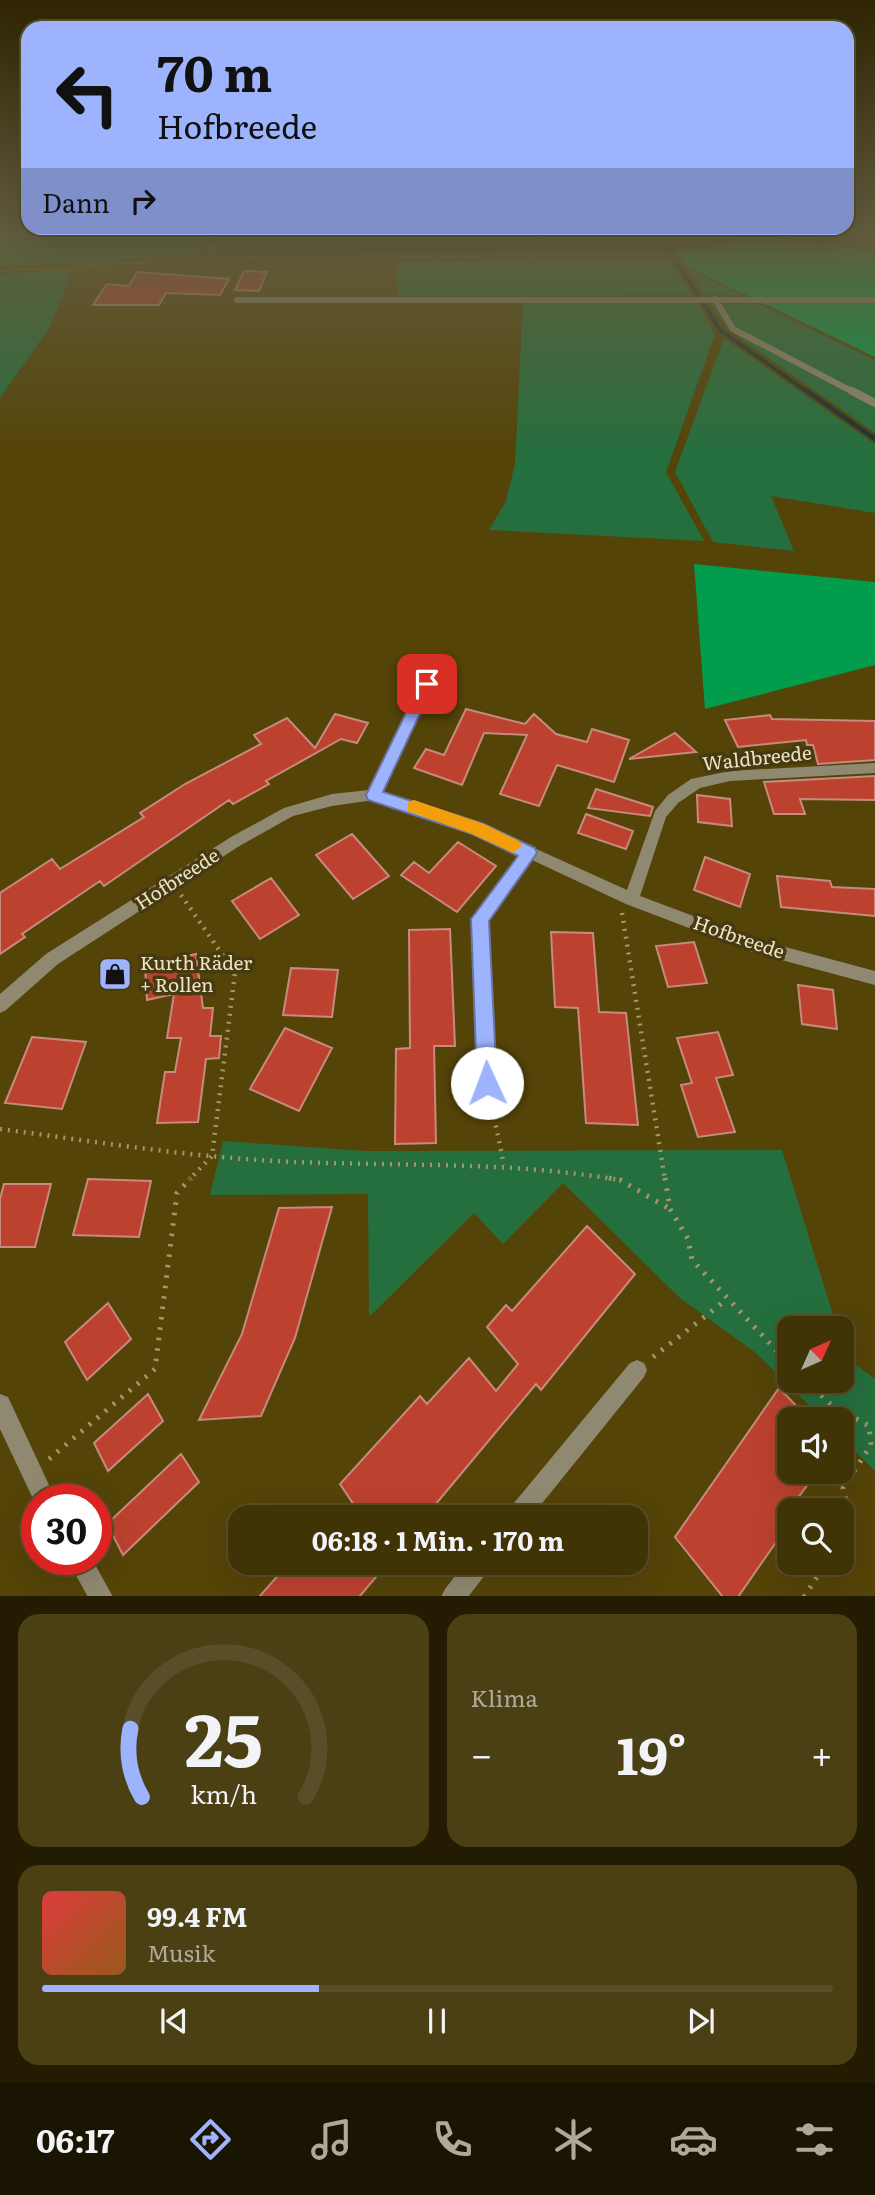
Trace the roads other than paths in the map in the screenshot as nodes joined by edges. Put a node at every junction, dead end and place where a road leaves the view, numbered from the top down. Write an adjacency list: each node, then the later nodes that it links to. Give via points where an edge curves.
1 (720, 307): 2 (lane, via 733,329)
2 (875, 403)
3 (427, 684): 5 (street)
4 (875, 768): 7 (street, Waldbreede, via 730,776 696,783 660,815)
5 (374, 795): 6 (street, Hofbreede, via 478,829); 9 (street, Hofbreede, via 289,812 52,960)
6 (529, 853): 7 (street, Hofbreede); 10 (street, via 480,919)
7 (631, 899): 8 (street, Hofbreede, via 752,945)
8 (875, 978)
9 (0, 1005)
10 (487, 1083)
11 (637, 1370): 14 (street)
12 (0, 1405): 13 (street)
13 (36, 1484)
14 (527, 1505)
15 (88, 1575): 17 (street)
16 (470, 1575): 18 (street)
17 (100, 1596)
18 (454, 1596)

